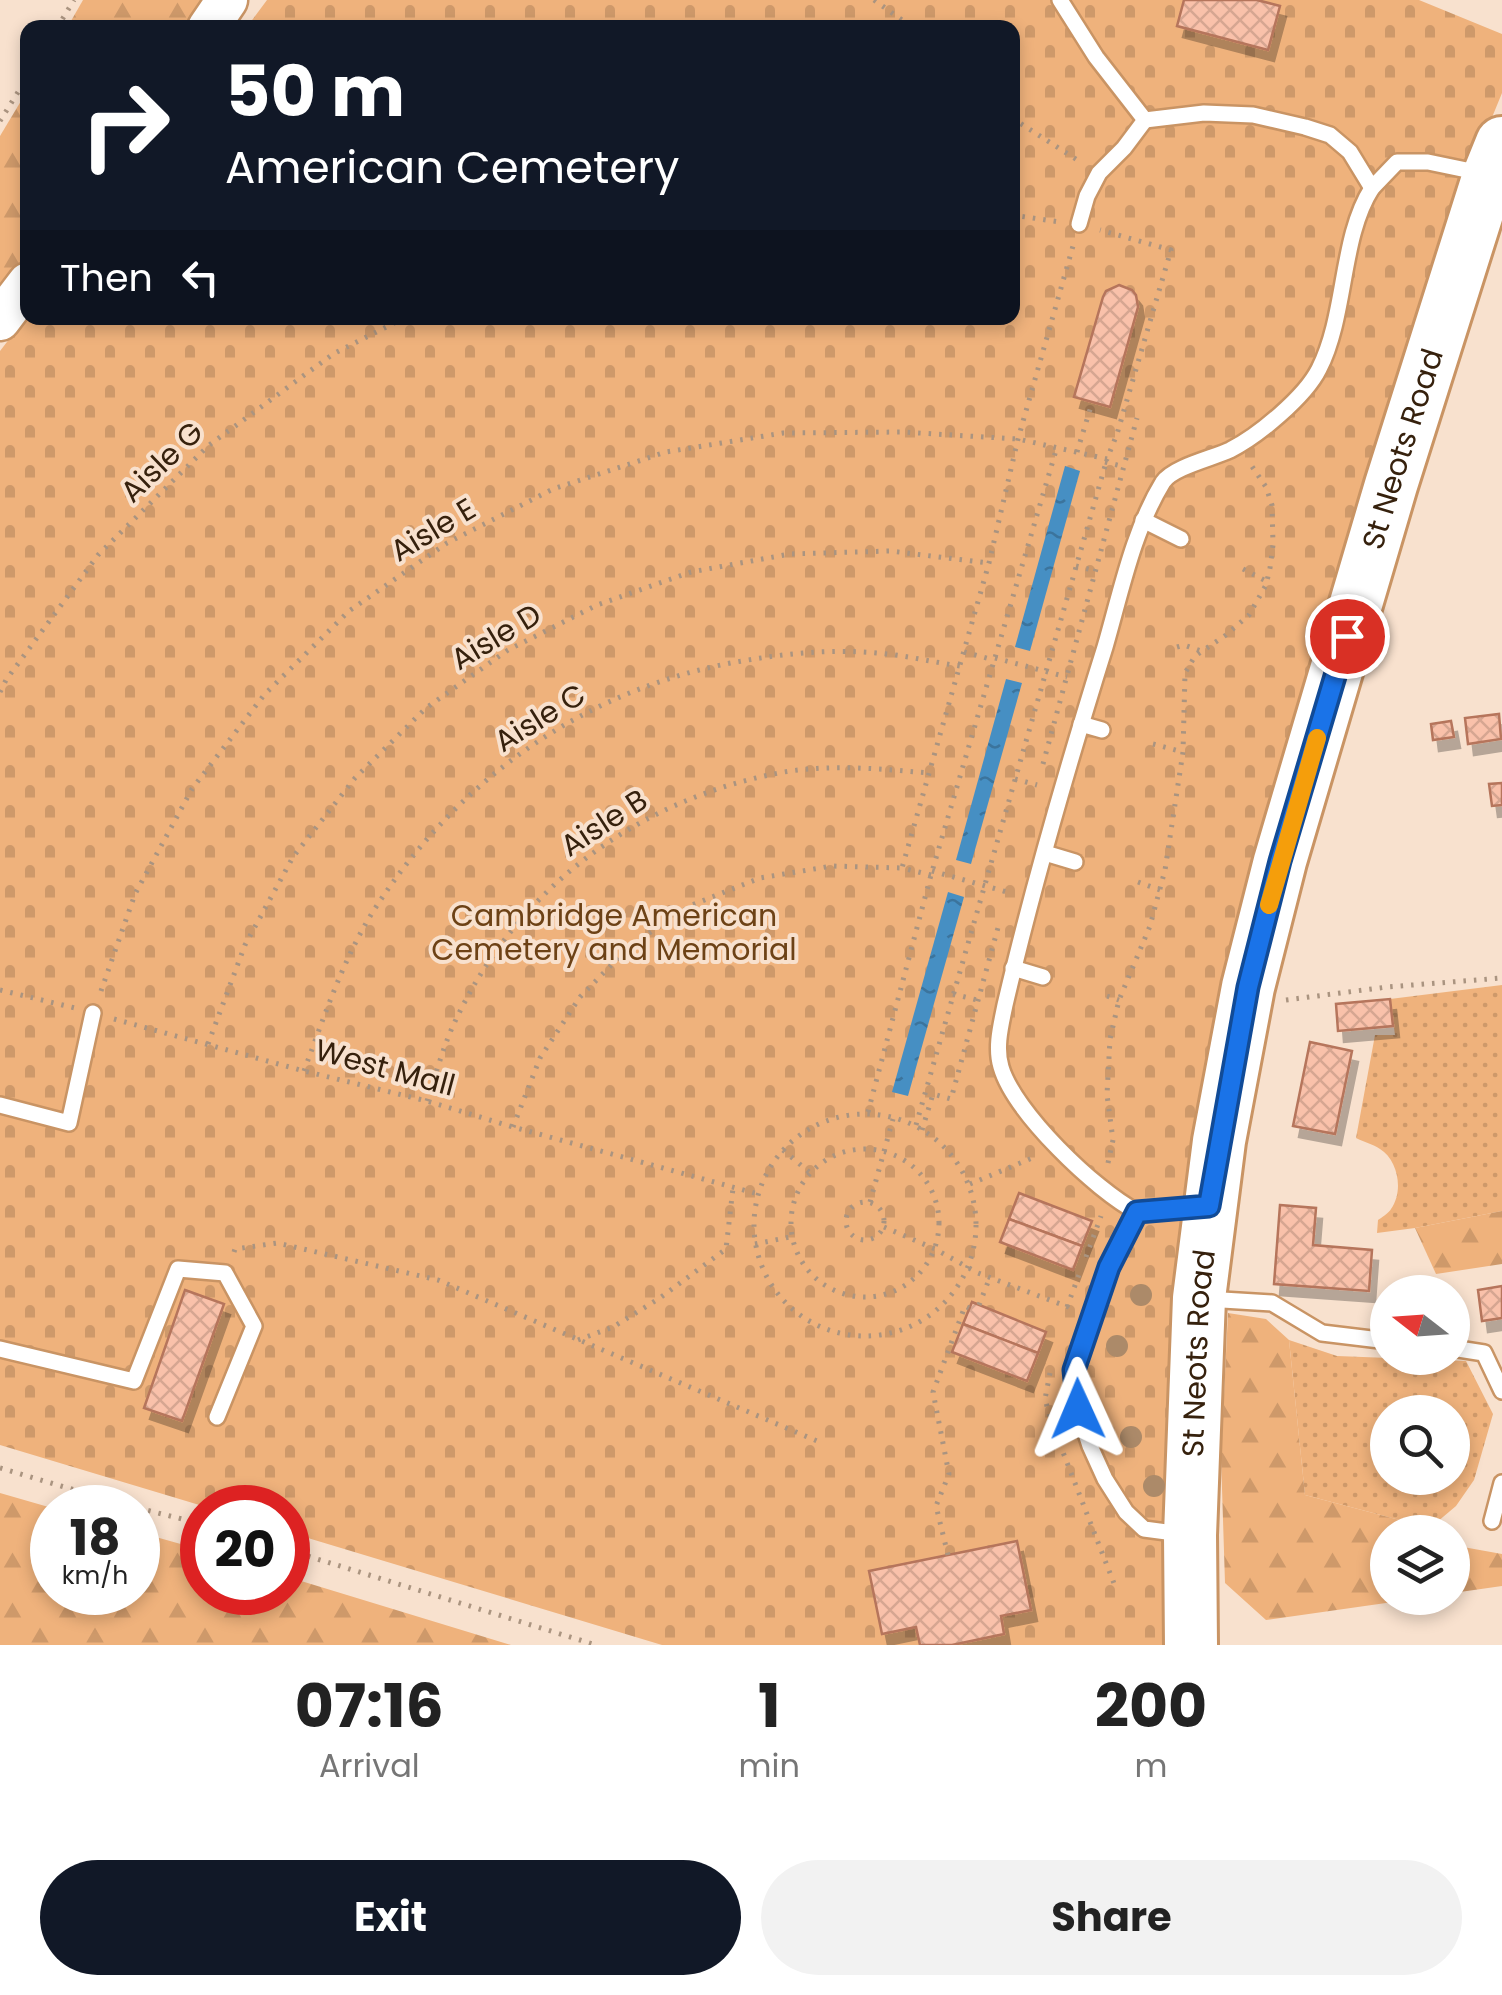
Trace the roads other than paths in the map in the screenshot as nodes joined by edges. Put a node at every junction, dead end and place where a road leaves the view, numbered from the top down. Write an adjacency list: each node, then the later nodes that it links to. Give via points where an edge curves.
1 (1060, 0): 2 (lane)
2 (1145, 120): 4 (lane, via 1254,115 1305,127 1350,152); 5 (lane, via 1098,174)
3 (1496, 159): 4 (lane, via 1397,162); 20 (highway, St Neots Road, via 1280,861 1248,987)
4 (1372, 188): 8 (lane, via 1361,205 1319,370 1258,434 1166,477)
5 (1079, 224)
6 (20, 294): 7 (street)
7 (0, 320)
8 (1143, 520): 9 (lane); 10 (lane)
9 (1181, 538)
10 (1110, 627): 11 (lane); 12 (lane)
11 (1128, 632)
12 (1081, 724): 13 (lane); 14 (lane)
13 (1102, 730)
14 (1045, 854): 15 (lane); 16 (lane)
15 (1074, 862)
16 (1013, 968): 17 (lane); 21 (lane, via 998,1035 1009,1088 1058,1147)
17 (1043, 977)
18 (93, 1013): 19 (lane, via 69,1122)
19 (0, 1105)
20 (1209, 1206): 21 (lane); 22 (highway, St Neots Road)
21 (1137, 1212): 30 (lane, via 1109,1267 1074,1370 1078,1409 1126,1512 1144,1529)
22 (1199, 1298): 23 (lane, via 1272,1302 1322,1333); 30 (highway, St Neots Road)
23 (1370, 1339)
24 (0, 1349): 27 (lane, via 134,1381 178,1270 226,1273 254,1326)
25 (1470, 1350): 26 (lane, via 1484,1352)
26 (1502, 1390)
27 (217, 1417)
28 (1502, 1483): 29 (lane)
29 (1492, 1521)
30 (1190, 1535): 31 (highway, St Neots Road)
31 (1191, 1645)

